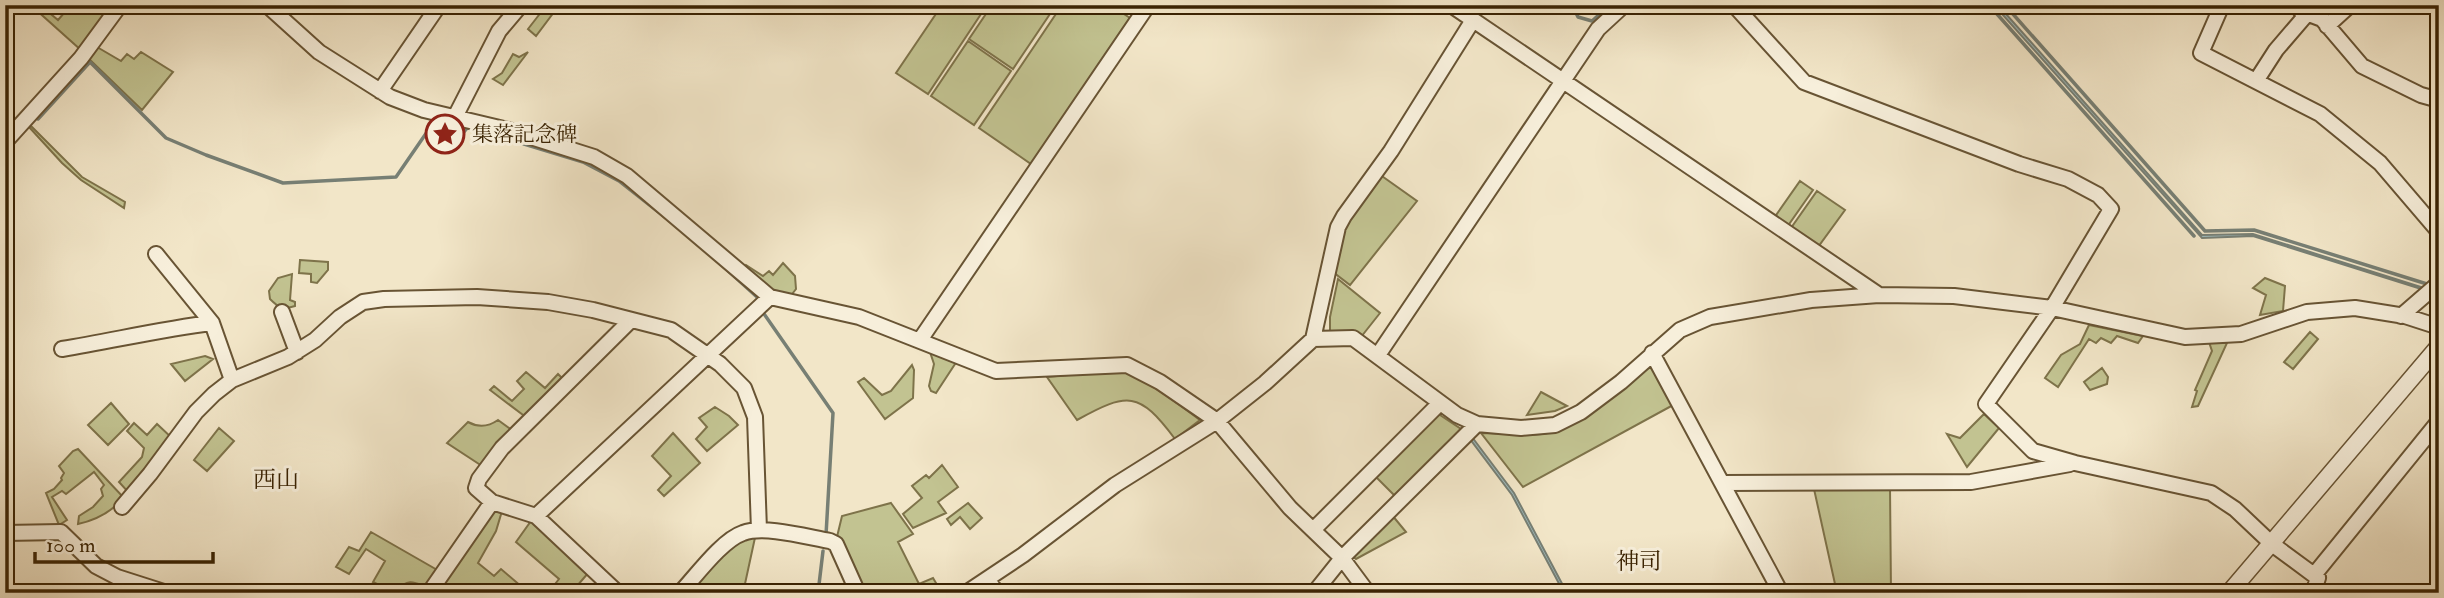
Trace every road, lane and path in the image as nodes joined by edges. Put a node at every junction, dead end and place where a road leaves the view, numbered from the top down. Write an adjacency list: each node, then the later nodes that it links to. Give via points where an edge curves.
1 (120, 5): 19 (street, via 82,58)
2 (267, 5): 16 (street, via 319,52)
3 (439, 5): 16 (street)
4 (521, 5): 18 (street, via 499,31)
5 (1148, 5): 32 (street)
6 (1451, 5): 12 (street)
7 (1624, 5): 14 (street, via 1598,29)
8 (1734, 5): 25 (street, via 1804,82 2098,195 2111,209)
9 (2222, 5): 15 (street, via 2200,53)
10 (2350, 5): 13 (street)
11 (2301, 9): 13 (street); 15 (street)
12 (1473, 20): 14 (street); 31 (street, via 1391,151 1343,216)
13 (2327, 26): 17 (street, via 2362,66)
14 (1564, 80): 23 (street); 38 (street)
15 (2256, 82): 20 (street, via 2320,114 2380,163)
16 (380, 91): 18 (street, via 424,110)
17 (2439, 100)
18 (455, 117): 24 (street, via 594,156 627,176)
19 (5, 142)
20 (2439, 232)
21 (156, 254): 29 (street)
22 (2439, 283): 27 (street)
23 (1879, 295): 25 (street, via 1954,296); 36 (street, via 1811,300 1710,317 1680,330)
24 (770, 297): 32 (street, via 859,317); 37 (street)
25 (2052, 308): 27 (street, via 2186,337 2241,334 2308,312 2355,308); 44 (street, via 1986,404 2034,451)
26 (282, 312): 35 (street)
27 (2401, 316): 30 (street)
28 (631, 320): 35 (street, via 548,302 477,297 384,299 363,302); 37 (street, via 671,330); 46 (street, via 502,448 476,488)
29 (212, 323): 34 (street); 39 (street)
30 (2439, 327)
31 (1313, 338): 38 (street, via 1353,338); 41 (street)
32 (920, 340): 41 (street, via 996,371 1127,365)
33 (2439, 346): 52 (street)
34 (62, 349)
35 (297, 352): 39 (street)
36 (1652, 353): 43 (street, via 1581,412 1555,425); 45 (street)
37 (707, 354): 48 (street); 49 (street, via 744,388 755,417)
38 (1378, 355): 40 (street)
39 (232, 380): 47 (street, via 196,412)
40 (1439, 404): 43 (street); 50 (street)
41 (1217, 421): 50 (street); 55 (street, via 1115,485)
42 (2439, 421): 54 (street)
43 (1477, 424): 53 (street)
44 (2075, 463): 45 (street, via 1971,482); 52 (street, via 2211,493)
45 (1723, 483): 65 (street)
46 (492, 502): 48 (street); 57 (street)
47 (122, 507)
48 (536, 516): 58 (street)
49 (759, 530): 59 (street, via 742,533 726,544); 60 (street, via 836,544)
50 (1313, 530): 53 (street)
51 (5, 533): 56 (street, via 61,533 96,566)
52 (2272, 544): 54 (street); 66 (street)
53 (1342, 558): 63 (street); 64 (street)
54 (2314, 575): 67 (street, via 2318,578)
55 (988, 580): 61 (street); 62 (street)
56 (167, 593)
57 (429, 593)
58 (618, 593)
59 (680, 593)
60 (858, 593)
61 (966, 593)
62 (997, 593)
63 (1314, 593)
64 (1368, 593)
65 (1781, 593)
66 (2229, 593)
67 (2313, 593)

